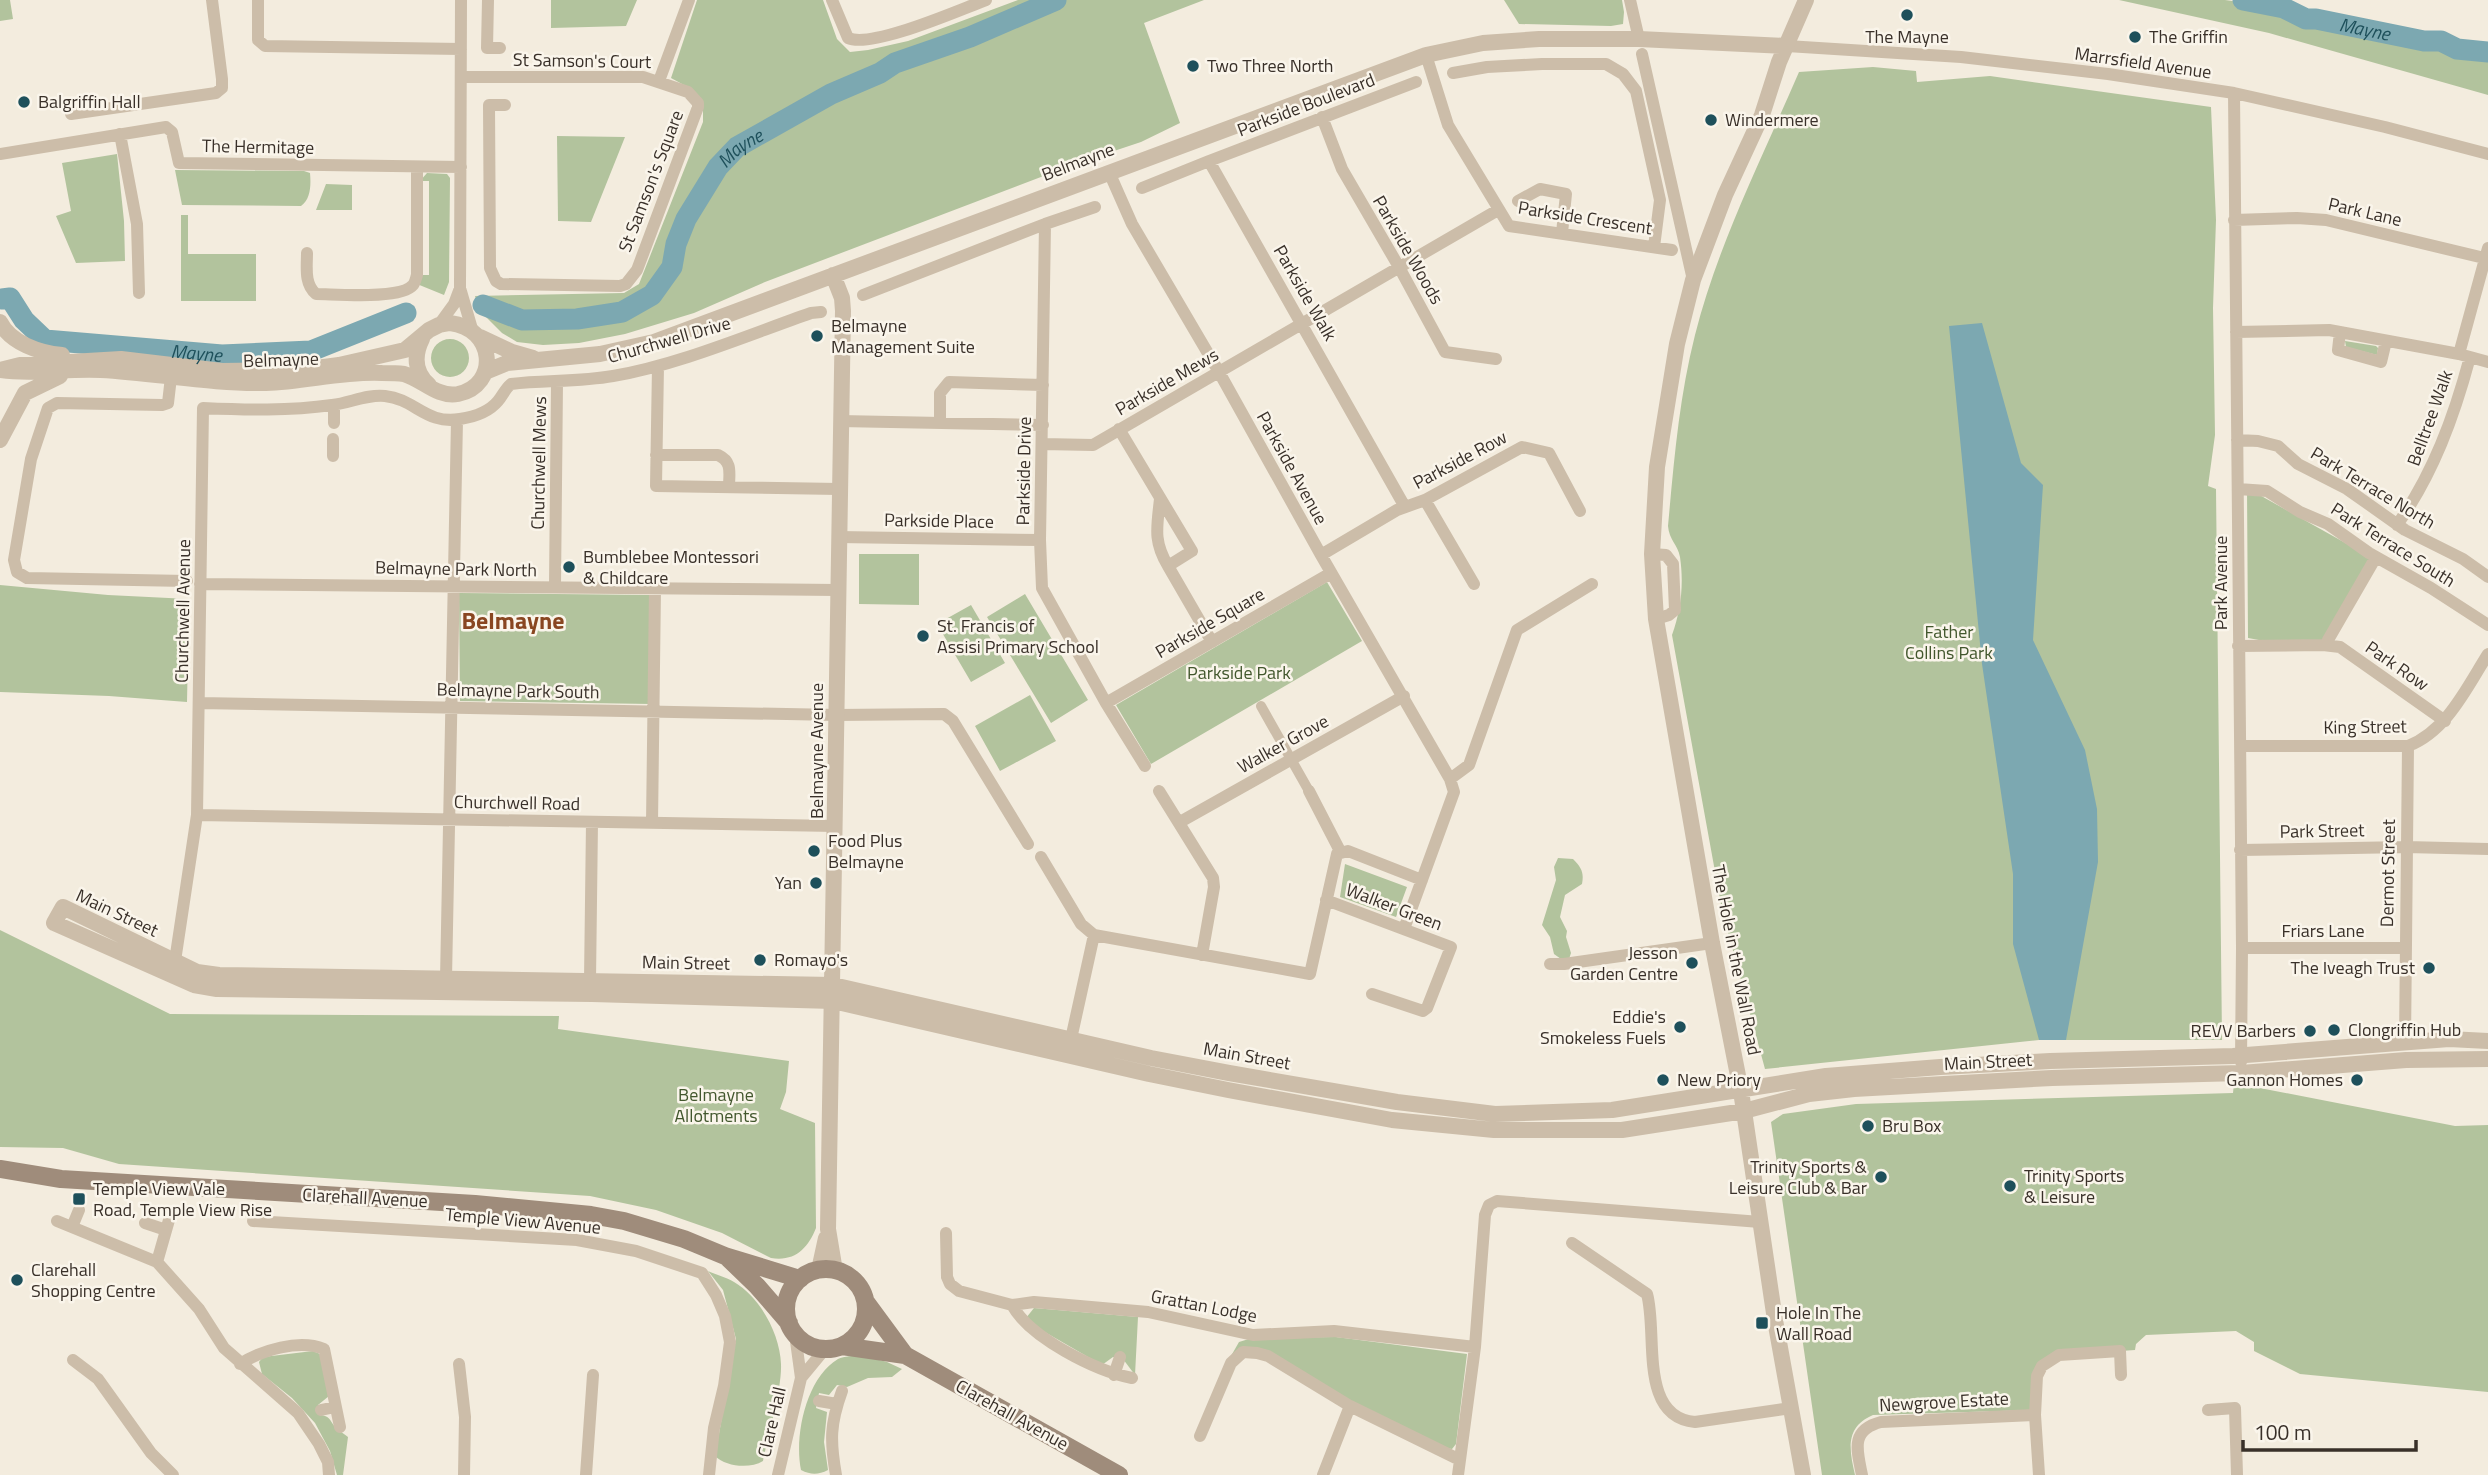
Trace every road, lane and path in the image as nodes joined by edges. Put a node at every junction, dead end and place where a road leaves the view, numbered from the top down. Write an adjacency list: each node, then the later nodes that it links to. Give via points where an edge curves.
1 (212, 0): 21 (street, via 222,79 222,88 216,93)
2 (258, 0): 12 (street, via 258,40 265,46)
3 (461, 0): 12 (street)
4 (488, 0): 13 (street, St Samson's Court, via 487,48)
5 (689, 0): 17 (street, St Samson's Court)
6 (831, 0): 7 (street, via 848,38 861,41 909,29)
7 (986, 0)
8 (1630, 0): 11 (street)
9 (1806, 0): 10 (street, The Hole in the Wall Road)
10 (1787, 46): 11 (street, Belmayne); 19 (street, Marrsfield Avenue, via 1961,57); 43 (street, The Hole in the Wall Road)
11 (1641, 47): 14 (street, Belmayne, via 1539,38); 43 (street)
12 (461, 48): 16 (street)
13 (500, 48)
14 (1426, 55): 29 (street, Belmayne); 32 (street, via 1448,125)
15 (1453, 73): 37 (street, via 1506,65 1606,64 1628,69 1660,200)
16 (461, 76): 17 (street, St Samson's Court, via 643,77); 28 (street)
17 (659, 81): 20 (street, St Samson's Square, via 688,92 698,107 637,270 620,286 496,281 490,268 489,105)
18 (1416, 82): 22 (street, Parkside Boulevard)
19 (2234, 93): 25 (street, Marrsfield Avenue); 34 (street, Park Avenue)
20 (505, 105)
21 (71, 114)
22 (1322, 117): 26 (street, Parkside Boulevard); 41 (street, Parkside Woods, via 1342,169)
23 (120, 134): 24 (street, The Hermitage); 27 (street, The Hermitage, via 166,127 172,132 179,163); 45 (street, via 137,224)
24 (0, 154)
25 (2488, 154)
26 (1209, 161): 30 (street); 49 (street, Parkside Walk)
27 (417, 167): 28 (street, The Hermitage); 39 (street, via 417,275 406,291 316,294 307,280)
28 (461, 167): 44 (street)
29 (1109, 172): 42 (street, Belmayne); 65 (street, Parkside Avenue, via 1132,224)
30 (1142, 188)
31 (1518, 201): 36 (street, via 1540,189 1566,194)
32 (1496, 206): 36 (street, Parkside Crescent, via 1510,226); 41 (street, Parkside Crescent)
33 (1095, 207): 35 (street)
34 (2234, 220): 40 (street, Park Lane, via 2326,220); 51 (street, Park Avenue)
35 (1045, 224): 46 (street); 68 (street, Parkside Drive)
36 (1562, 233): 37 (street, Parkside Crescent)
37 (1654, 247): 38 (street, Parkside Crescent)
38 (1672, 250)
39 (307, 253)
40 (2487, 255): 56 (street, Belltree Walk)
41 (1399, 267): 49 (street, Parkside Crescent); 59 (street, Parkside Woods, via 1445,352)
42 (833, 275): 58 (street, Belmayne, via 645,344 573,358); 72 (street, Belmayne Avenue, via 843,311)
43 (1693, 280): 141 (street, The Hole in the Wall Road, via 1677,344 1657,467 1653,554 1656,619)
44 (460, 288): 50 (street); 53 (street)
45 (139, 293)
46 (863, 295)
47 (821, 312): 61 (street, Churchwell Drive)
48 (0, 322): 57 (street, via 40,352)
49 (1303, 323): 65 (street, Parkside Mews); 88 (street, Parkside Walk)
50 (438, 326): 53 (street, Belmayne, via 450,323); 54 (street, Belmayne)
51 (2236, 332): 52 (street); 79 (street, Park Avenue)
52 (2340, 332): 55 (street); 55 (street, via 2338,350 2381,362)
53 (476, 333): 58 (street, Belmayne); 64 (street, via 486,348)
54 (422, 339): 57 (street, Belmayne, via 394,354 301,370 222,372); 69 (street, via 417,349 418,372)
55 (2386, 341): 56 (street)
56 (2464, 355): 60 (street); 90 (street, Belltree Walk, via 2463,383 2429,475)
57 (121, 359): 62 (street, Belmayne)
58 (537, 359): 64 (street, Belmayne)
59 (1496, 359)
60 (2488, 362)
61 (658, 366): 67 (street, Churchwell Drive); 81 (street)
62 (0, 370): 63 (street, Belmayne)
63 (97, 370): 66 (street, Belmayne); 78 (street, via 59,376 25,393)
64 (485, 372): 69 (street, Belmayne, via 478,383 457,394)
65 (1219, 372): 76 (street, Parkside Mews); 93 (street, Parkside Avenue)
66 (171, 377): 69 (street, Belmayne, via 264,383 386,373 404,374); 98 (street, Belmayne Park North, via 167,403 162,405 57,402 48,408 31,459 13,560 17,572 27,578)
67 (557, 382): 71 (street, Churchwell Drive, via 511,384 487,410); 102 (street, Churchwell Mews)
68 (1043, 385): 73 (street, via 949,382 940,393); 75 (street, Parkside Drive)
69 (433, 389)
70 (334, 405): 71 (street, via 382,396 398,398 427,416); 74 (street); 98 (street, Churchwell Avenue, via 256,411 203,408)
71 (457, 420): 101 (street)
72 (840, 422): 73 (street); 84 (street, Belmayne Avenue)
73 (940, 422): 75 (street)
74 (334, 423)
75 (1042, 425): 80 (street, Parkside Drive)
76 (1119, 429): 80 (street, Parkside Mews, via 1093,445); 86 (street)
77 (333, 439): 82 (street)
78 (0, 440)
79 (2237, 440): 85 (street, Park Avenue); 90 (street, Park Terrace North, via 2277,446)
80 (1042, 444): 92 (street, Parkside Drive)
81 (656, 455): 83 (street, via 726,459); 83 (street, via 656,486)
82 (333, 456)
83 (729, 487): 84 (street)
84 (839, 489): 91 (street, Belmayne Avenue)
85 (2238, 489): 94 (street, Park Terrace South, via 2267,491); 108 (street, Park Avenue)
86 (1160, 499): 95 (street, via 1156,535); 95 (street, via 1192,551)
87 (1425, 500): 88 (street, Parkside Row); 89 (street, Parkside Row, via 1522,447 1549,453); 99 (street)
88 (1405, 507): 93 (street)
89 (1580, 511)
90 (2397, 525): 97 (street, Park Terrace North)
91 (838, 537): 92 (street, Parkside Place); 104 (street, Belmayne Avenue)
92 (1040, 540): 112 (street, Parkside Drive, via 1042,588)
93 (1321, 555): 96 (street, Parkside Avenue)
94 (2376, 557): 105 (street, Park Terrace South); 107 (street)
95 (1168, 566): 106 (street)
96 (1331, 573): 106 (street, Parkside Square); 110 (street, Parkside Avenue)
97 (2488, 577)
98 (194, 582): 101 (street, Belmayne Park North); 111 (street, Churchwell Avenue)
99 (1474, 584)
100 (1592, 584): 122 (street, via 1517,630 1469,765)
101 (454, 586): 102 (street, Belmayne Park North); 114 (street)
102 (555, 587): 103 (street, Belmayne Park North)
103 (655, 588): 104 (street, Belmayne Park North); 115 (street)
104 (837, 590): 116 (street, Belmayne Avenue)
105 (2488, 625)
106 (1212, 642): 112 (street, Parkside Square)
107 (2328, 645): 108 (street, Park Row); 117 (street, Park Row, via 2340,647)
108 (2238, 646): 118 (street, Park Avenue)
109 (2488, 654): 117 (street, King Street)
110 (1404, 696): 120 (street, Walker Grove); 122 (street, Parkside Avenue)
111 (199, 703): 114 (street, Belmayne Park South); 125 (street, Churchwell Avenue)
112 (1105, 703): 121 (street, Parkside Drive)
113 (1261, 706): 120 (street)
114 (451, 708): 115 (street, Belmayne Park South); 126 (street)
115 (653, 711): 116 (street, Belmayne Park South); 129 (street)
116 (836, 715): 130 (street, Belmayne Avenue); 131 (street, Belmayne Park South, via 944,714 953,721)
117 (2445, 721): 119 (street, King Street)
118 (2239, 746): 119 (street, King Street); 134 (street, Park Avenue)
119 (2408, 746): 132 (street, Dermot Street)
120 (1291, 760): 124 (street); 128 (street, Walker Grove)
121 (1145, 766)
122 (1450, 779): 137 (street, via 1454,792)
123 (1159, 791): 128 (street)
124 (1309, 791): 135 (street)
125 (197, 815): 126 (street, Churchwell Road); 145 (street, Churchwell Avenue)
126 (449, 819): 127 (street, Churchwell Road); 147 (street)
127 (592, 822): 129 (street, Churchwell Road); 148 (street)
128 (1180, 822): 144 (street, via 1213,878)
129 (652, 823): 130 (street, Churchwell Road)
130 (836, 826): 149 (street, Belmayne Avenue)
131 (1028, 844)
132 (2406, 847): 133 (street, Park Street); 134 (street, Park Street); 143 (street, Dermot Street)
133 (2488, 849)
134 (2240, 850): 142 (street, Park Avenue)
135 (1340, 851): 137 (street, Walker Green); 138 (street, Walker Green)
136 (1041, 858): 140 (street, via 1081,923)
137 (1422, 880): 139 (street)
138 (1326, 900): 139 (street, Walker Green); 144 (street, Walker Green, via 1310,974)
139 (1404, 929): 150 (street, Walker Green, via 1451,947 1427,1008 1419,1012)
140 (1094, 935): 144 (street); 151 (street)
141 (1712, 943): 146 (street); 157 (street, The Hole in the Wall Road)
142 (2242, 948): 143 (street, Friars Lane); 154 (street, Park Avenue)
143 (2404, 948): 153 (street, Dermot Street)
144 (1202, 955)
145 (175, 961): 147 (street, Main Street, via 197,972 219,975); 149 (street, Main Street, via 63,906 54,923 194,985 217,989)
146 (1550, 964)
147 (446, 979): 148 (street, Main Street)
148 (590, 981): 149 (street, Main Street)
149 (833, 993): 151 (street, Main Street); 159 (street, Main Street, via 1228,1090 1392,1120); 175 (street, Belmayne Avenue)
150 (1372, 994)
151 (1071, 1039): 159 (street, Main Street)
152 (2488, 1041): 153 (street, Main Street)
153 (2405, 1043): 154 (street, Main Street)
154 (2240, 1055): 156 (street, Park Avenue); 157 (street, Main Street, via 1940,1067 1826,1076)
155 (2488, 1059): 156 (street, Main Street, via 2406,1060)
156 (2241, 1073): 158 (street, Main Street, via 1854,1089 1809,1094)
157 (1741, 1091): 158 (street, The Hole in the Wall Road); 159 (street, Main Street)
158 (1744, 1111): 159 (street, Main Street, via 1622,1130); 165 (street, The Hole in the Wall Road)
159 (1495, 1122)
160 (0, 1169): 173 (main road, Clarehall Avenue, via 61,1180 568,1212 624,1221)
161 (79, 1210): 167 (street)
162 (171, 1213): 168 (street)
163 (57, 1221): 167 (street)
164 (253, 1221): 208 (street, Temple View Avenue, via 578,1240 636,1251 702,1273 725,1316 730,1342)
165 (1760, 1222): 180 (street, via 1497,1201 1485,1215); 197 (street, The Hole in the Wall Road)
166 (145, 1223): 168 (street)
167 (72, 1227): 174 (street)
168 (166, 1230): 174 (street)
169 (946, 1234): 171 (street, Grattan Lodge)
170 (1572, 1243): 197 (street, via 1647,1294 1654,1382 1662,1402 1674,1415 1695,1422)
171 (946, 1254): 172 (street); 178 (street, Grattan Lodge, via 947,1277 959,1291)
172 (959, 1254)
173 (725, 1256): 176 (main road, Clarehall Avenue); 179 (main road, Clarehall Avenue)
174 (157, 1262): 185 (street)
175 (827, 1270): 176 (main road); 177 (main road, via 857,1284)
176 (800, 1279): 179 (main road, via 787,1299)
177 (866, 1302): 181 (main road, via 863,1325 855,1337); 182 (main road, Clarehall Avenue)
178 (1012, 1305): 180 (street, Grattan Lodge, via 1034,1302 1148,1312 1253,1335 1334,1332); 188 (street, via 1037,1333)
179 (792, 1329): 181 (main road, via 813,1347); 190 (street, Clare Hall)
180 (1475, 1347): 203 (street)
181 (833, 1348): 182 (main road, Clarehall Avenue); 190 (street, Clare Hall)
182 (905, 1355): 211 (main road, Clarehall Avenue)
183 (1120, 1357): 188 (street)
184 (74, 1360): 204 (street, via 98,1379 151,1453)
185 (240, 1364): 196 (street, via 257,1353 311,1344 324,1349); 205 (street, via 298,1413 328,1462)
186 (459, 1364): 206 (street, via 465,1418)
187 (593, 1375): 207 (street)
188 (1114, 1375): 191 (street)
189 (2121, 1375): 200 (street, Newgrove Estate, via 2120,1351 2059,1355 2042,1366 2037,1376)
190 (801, 1378): 209 (street, Clare Hall)
191 (1132, 1378)
192 (842, 1391): 194 (street)
193 (819, 1401): 194 (street)
194 (837, 1404): 210 (street, via 831,1451)
195 (1350, 1406): 202 (street, Grattan Lodge, via 1268,1356 1243,1352 1231,1363); 203 (street, Grattan Lodge); 212 (street)
196 (335, 1407): 198 (street); 201 (street)
197 (1791, 1408): 214 (street, The Hole in the Wall Road)
198 (321, 1410)
199 (2208, 1410): 217 (street, via 2235,1408)
200 (2035, 1415): 215 (street, Newgrove Estate, via 1869,1425 1856,1447); 216 (street, Newgrove Estate)
201 (340, 1427)
202 (1200, 1437)
203 (1460, 1460): 213 (street)
204 (173, 1475)
205 (329, 1475)
206 (464, 1475)
207 (586, 1475)
208 (709, 1475)
209 (778, 1475)
210 (836, 1475)
211 (1119, 1475)
212 (1323, 1475)
213 (1458, 1475)
214 (1803, 1475)
215 (1862, 1475)
216 (2039, 1475)
217 (2237, 1475)

